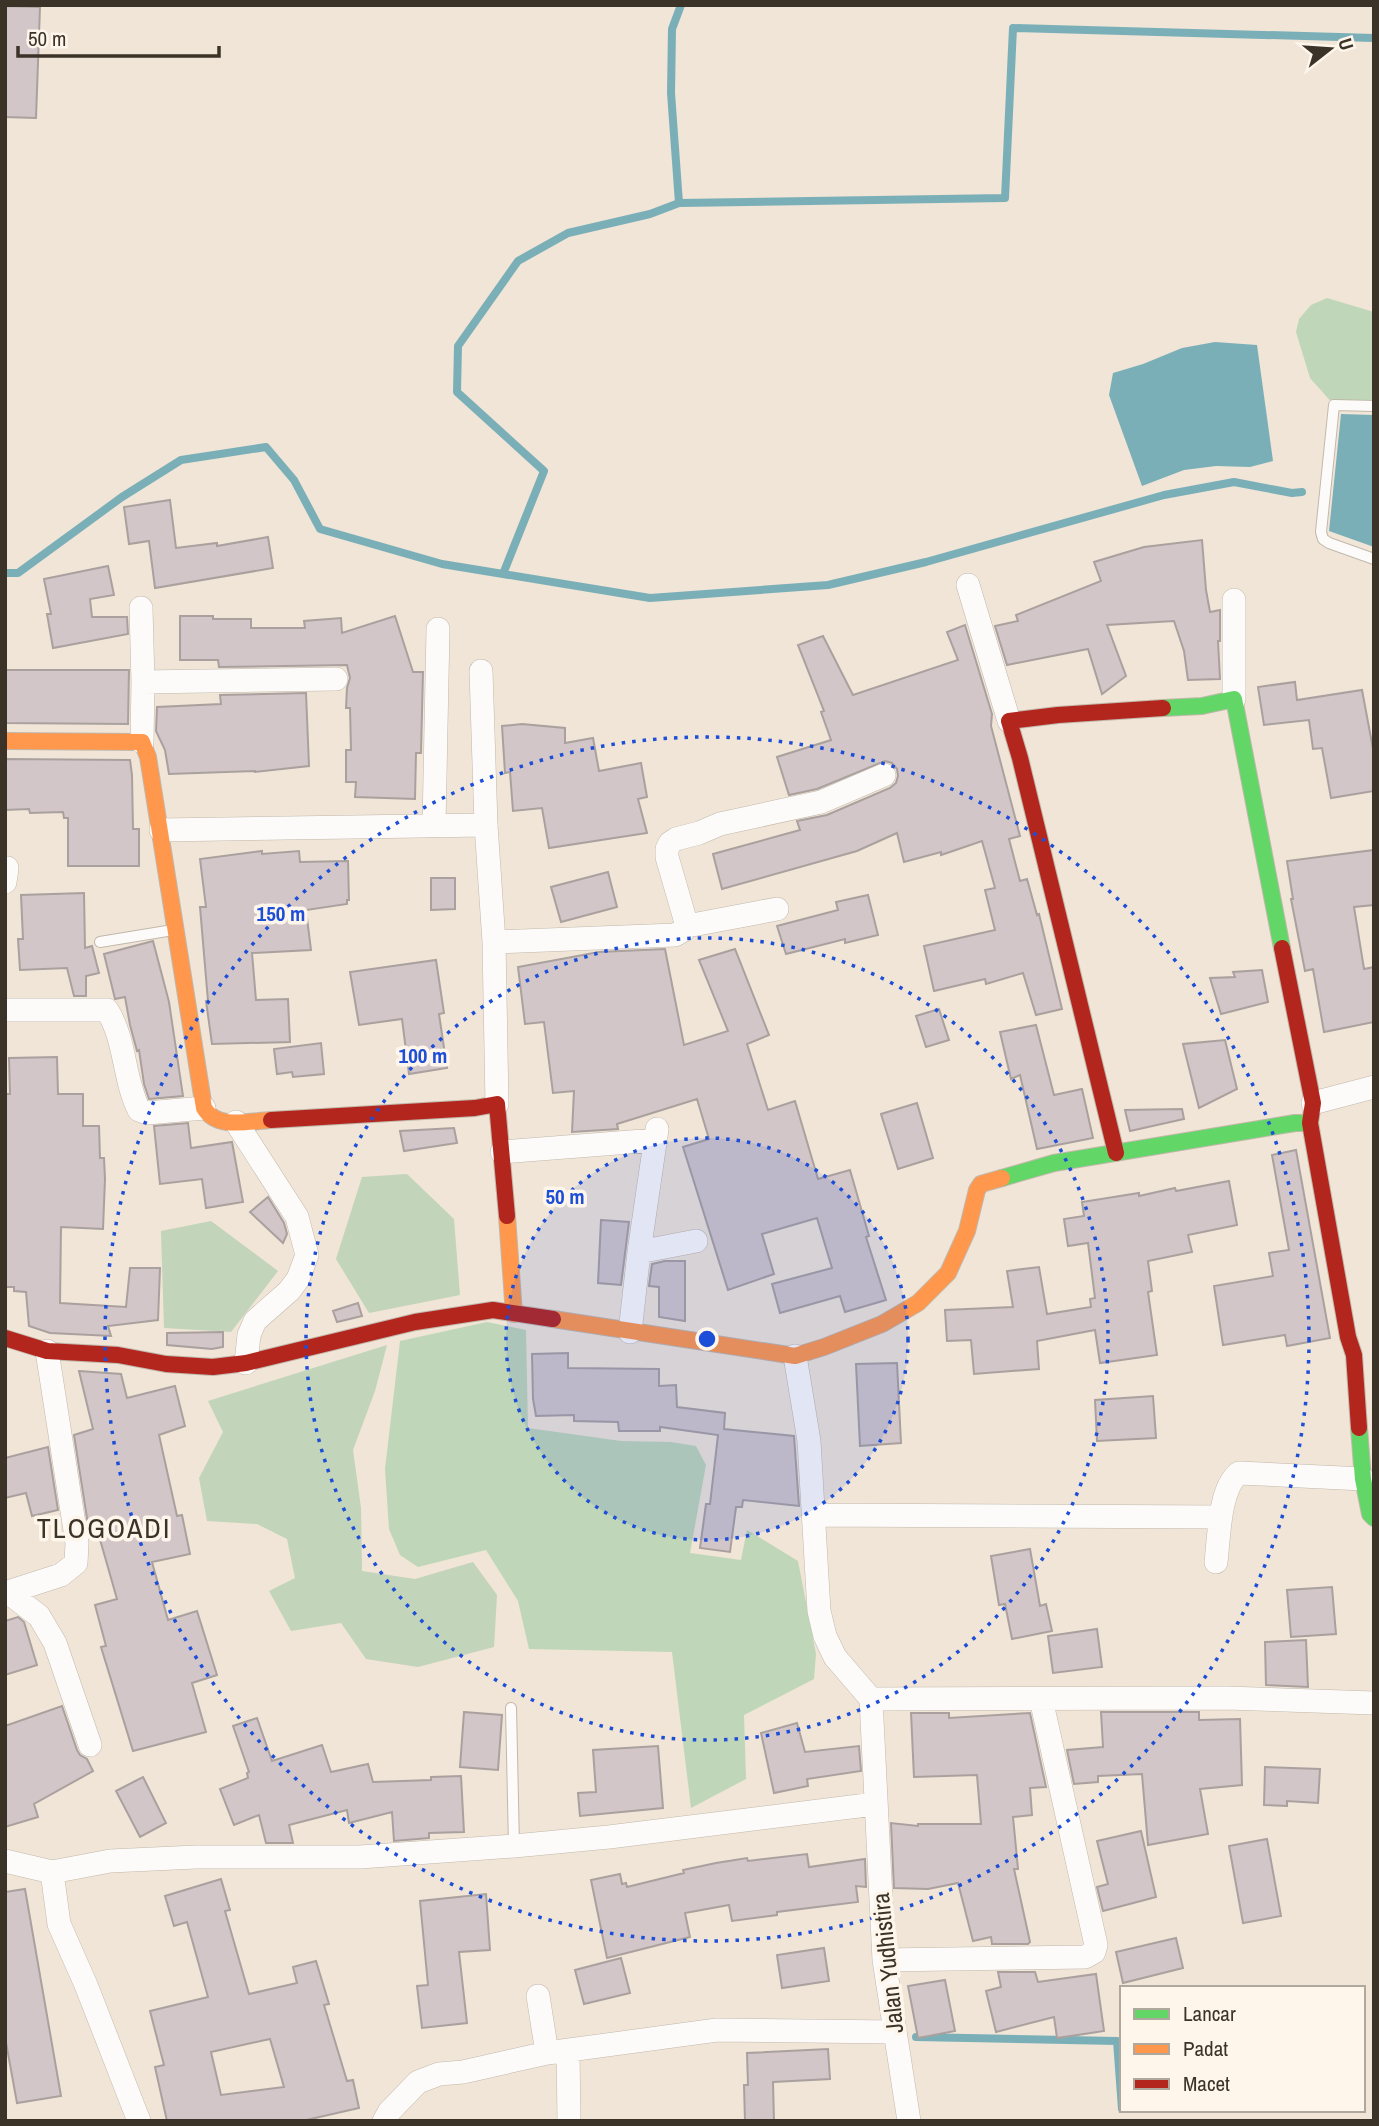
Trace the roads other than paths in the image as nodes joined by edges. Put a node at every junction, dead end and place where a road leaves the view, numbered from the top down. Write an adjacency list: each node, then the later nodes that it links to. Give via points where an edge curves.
1 (1374, 406): 2 (lane, via 1334,405 1321,532 1329,543)
2 (1374, 559)
3 (968, 584): 11 (street)
4 (1234, 600): 10 (street)
5 (141, 608): 9 (street)
6 (438, 629): 16 (street)
7 (481, 671): 15 (street)
8 (336, 679): 9 (street)
9 (143, 682): 13 (street)
10 (1234, 699): 11 (street, via 1202,706); 27 (street)
11 (1009, 721): 30 (street)
12 (5, 741): 13 (street)
13 (142, 742): 17 (street)
14 (884, 775): 19 (street, via 821,802 720,824 670,843 667,857)
15 (486, 825): 16 (street); 22 (street)
16 (434, 826): 17 (street)
17 (161, 831): 20 (street)
18 (777, 909): 19 (street)
19 (687, 926): 22 (street, via 675,935)
20 (176, 929): 21 (lane); 26 (street)
21 (100, 942)
22 (494, 942): 25 (street)
23 (5, 1010): 26 (street, via 107,1010 115,1023 139,1110)
24 (1374, 1087): 27 (street)
25 (497, 1104): 28 (street); 29 (street)
26 (204, 1108): 28 (street, via 209,1118)
27 (1311, 1113): 30 (street, via 1295,1123); 38 (street, via 1348,1337)
28 (236, 1122): 39 (street, via 297,1217 307,1255 289,1292 255,1321)
29 (502, 1152): 32 (street, via 657,1135); 33 (street)
30 (1116, 1153): 37 (street, via 1054,1163 981,1184 948,1273 918,1303 882,1324)
31 (696, 1241): 32 (street)
32 (639, 1252): 34 (street)
33 (513, 1314): 34 (street); 39 (street, via 493,1310 415,1322)
34 (630, 1332): 37 (street)
35 (5, 1338): 36 (street)
36 (47, 1351): 39 (street, via 213,1367); 45 (street, via 77,1543 76,1563 61,1575)
37 (795, 1356): 41 (street, via 810,1441)
38 (1364, 1359): 40 (street)
39 (246, 1363)
40 (1363, 1479): 42 (street, via 1239,1473 1227,1490); 43 (street)
41 (814, 1514): 42 (street); 46 (street, via 819,1611 825,1636 835,1657)
42 (1221, 1517): 44 (street)
43 (1374, 1518)
44 (1216, 1562)
45 (7, 1593): 50 (street, via 40,1616 55,1643)
46 (871, 1699): 47 (street); 51 (street, Jalan Yudhistira)
47 (1041, 1699): 48 (street); 55 (street, via 1094,1952 1086,1957)
48 (1374, 1703)
49 (510, 1708): 52 (lane)
50 (90, 1745)
51 (875, 1804): 52 (street); 55 (street, Jalan Yudhistira)
52 (514, 1846): 54 (street, via 360,1857 110,1861)
53 (5, 1861): 54 (street)
54 (52, 1871): 59 (street, via 59,1924)
55 (884, 1960): 57 (street, Jalan Yudhistira)
56 (538, 1996): 58 (street)
57 (895, 2032): 58 (street, via 717,2031); 62 (street, Jalan Yudhistira)
58 (557, 2052): 60 (street, via 418,2082); 61 (street)
59 (139, 2121)
60 (384, 2121)
61 (569, 2121)
62 (909, 2121)

